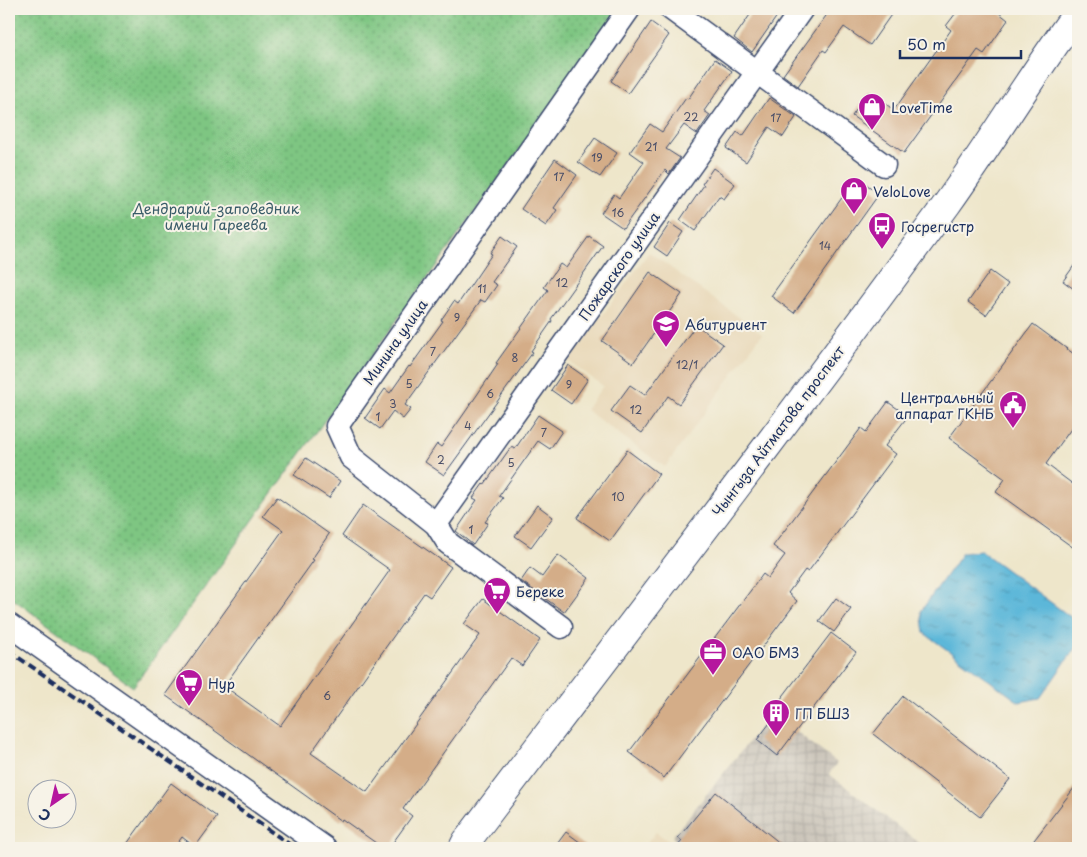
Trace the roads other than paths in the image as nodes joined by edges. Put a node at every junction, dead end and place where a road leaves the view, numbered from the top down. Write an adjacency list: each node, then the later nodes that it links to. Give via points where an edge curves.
1 (629, 9): 7 (street, Минина улица, via 336,426 351,457)
2 (671, 9): 5 (street)
3 (802, 9): 5 (street, Пожарского улица)
4 (1078, 12): 10 (main road, Чынгыза Айтматова проспект, via 951,198 842,347)
5 (757, 72): 6 (street); 7 (street, Пожарского улица)
6 (884, 165)
7 (436, 524): 9 (street, Минина улица, via 448,543)
8 (9, 625): 11 (street)
9 (561, 626)
10 (462, 846)
11 (325, 848)

